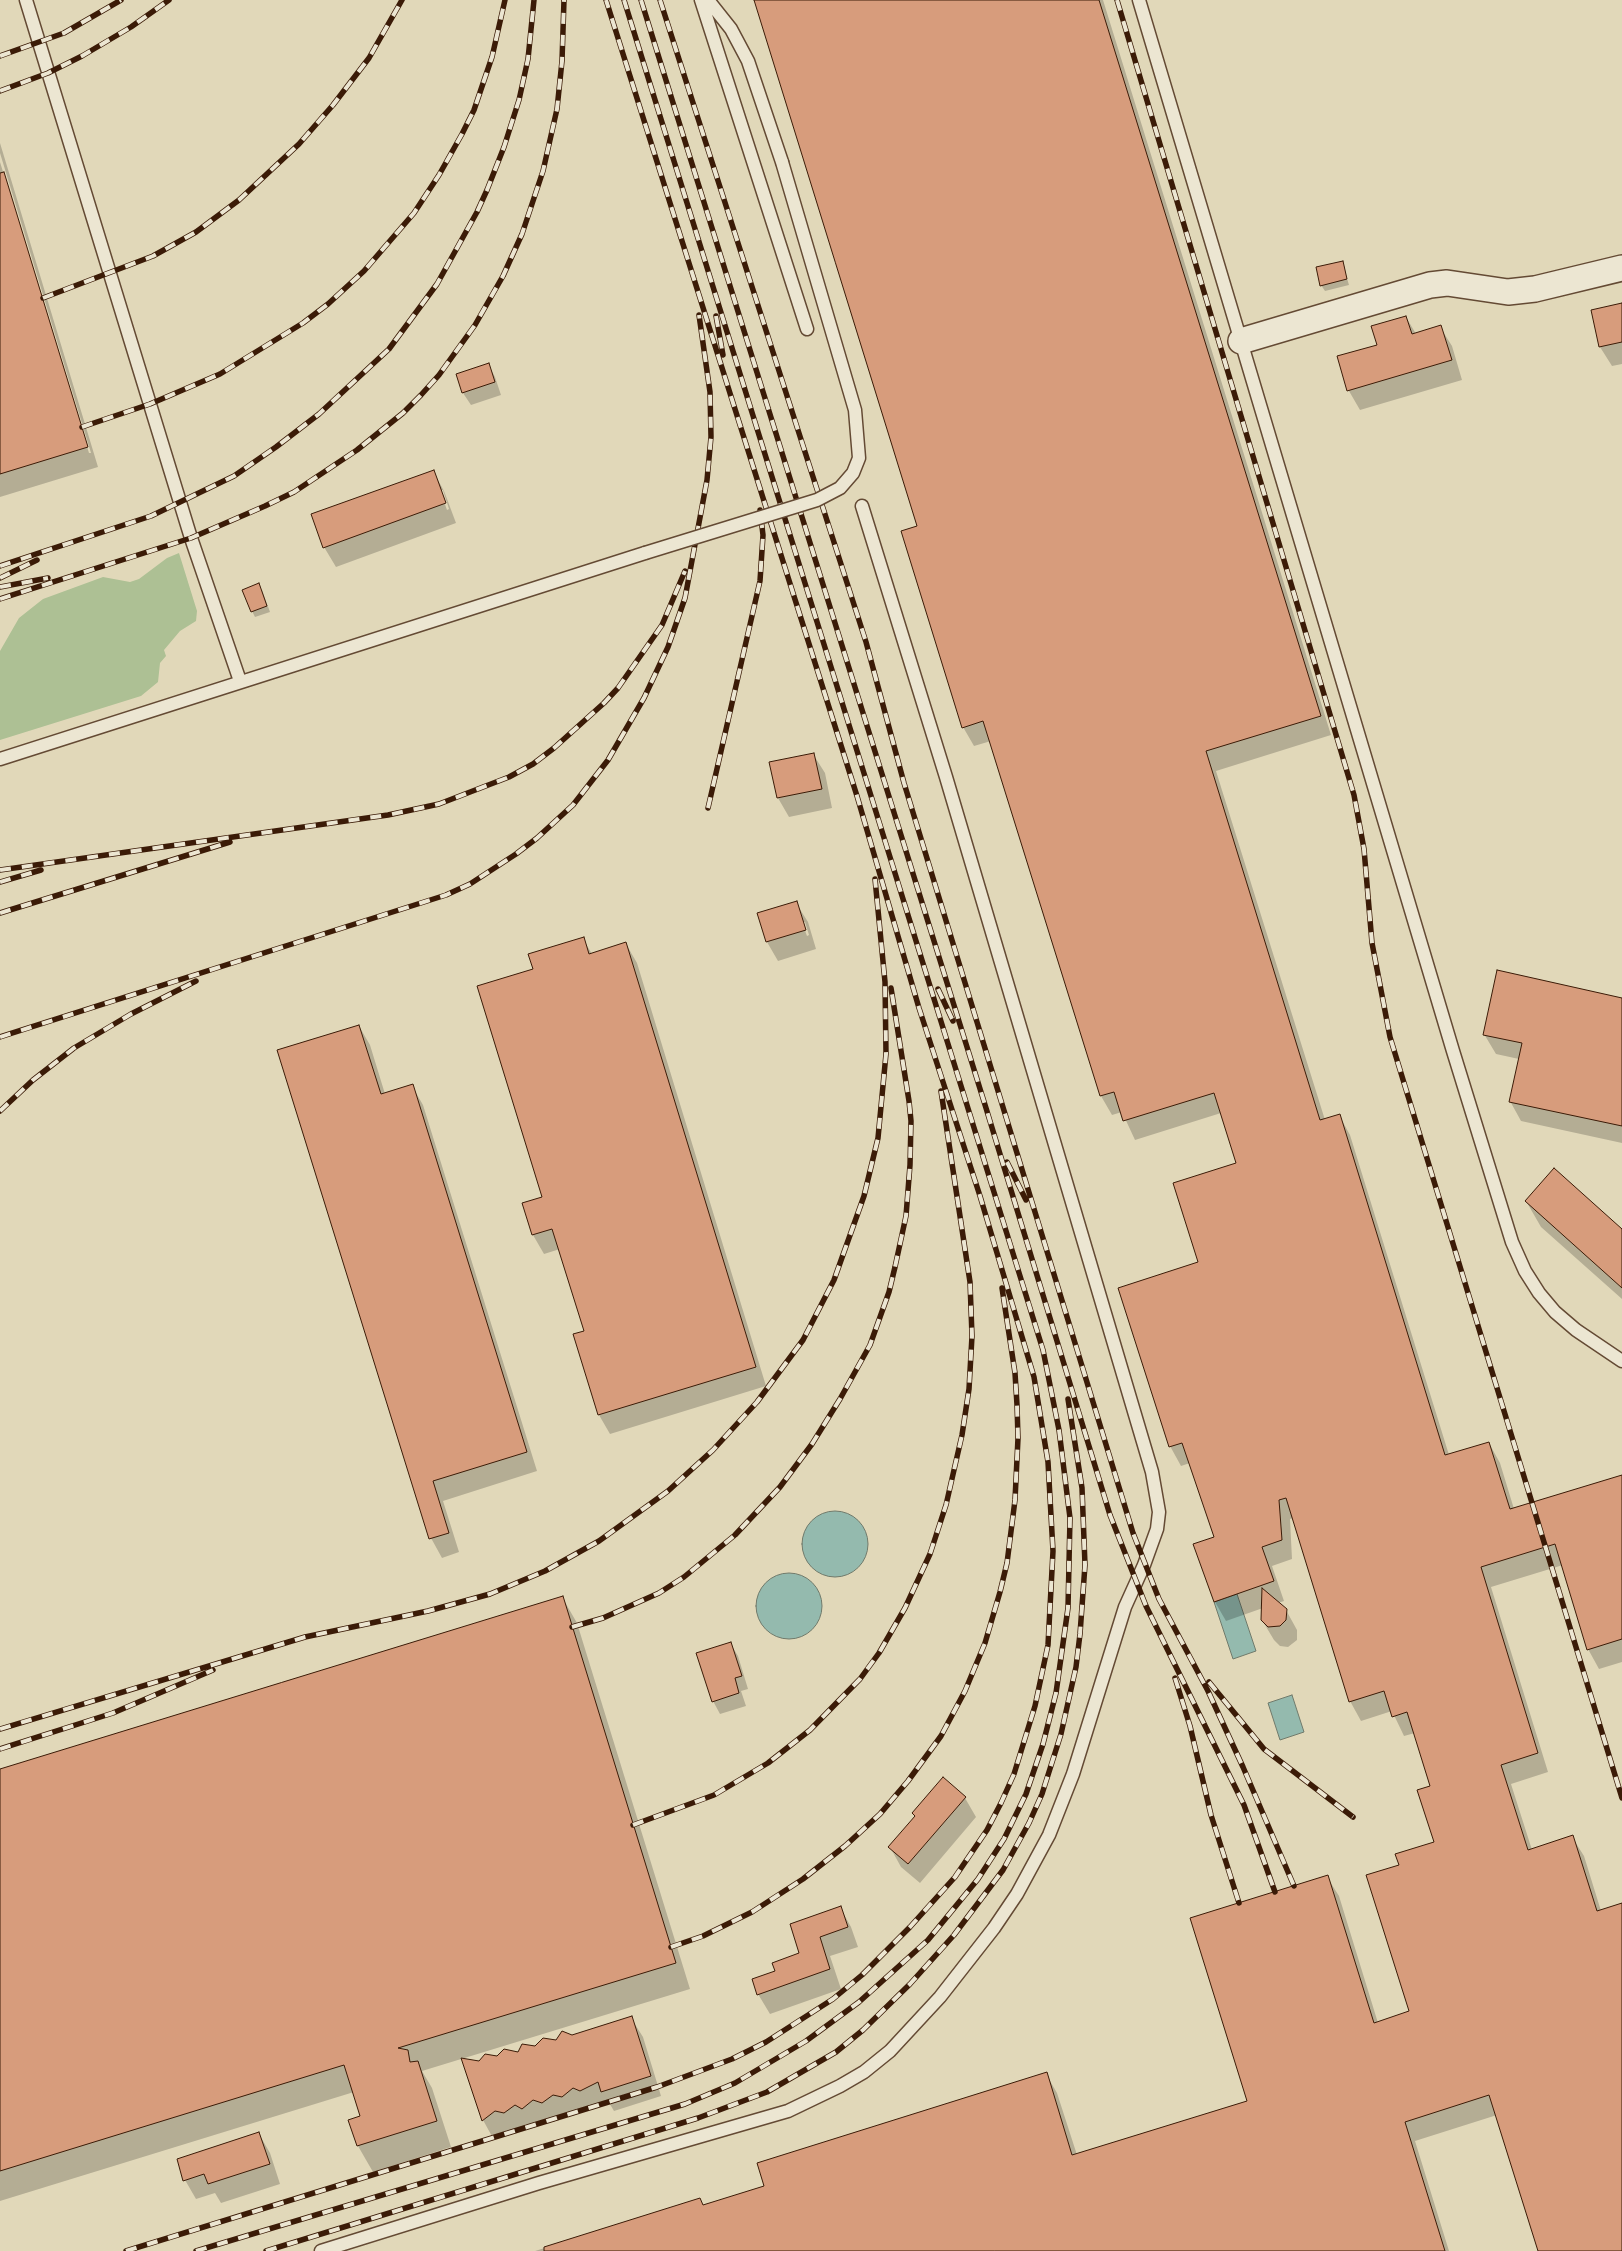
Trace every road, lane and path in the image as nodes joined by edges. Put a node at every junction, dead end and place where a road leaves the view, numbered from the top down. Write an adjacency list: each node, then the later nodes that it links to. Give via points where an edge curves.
1 (26, 0): 9 (lane, via 191,538)
2 (701, 0): 6 (lane)
3 (708, 0): 9 (lane, bridge, via 748,61 782,162 855,410 859,458 853,473 831,494 806,504)
4 (1139, 0): 7 (lane)
5 (1622, 268): 7 (street, via 1535,289 1508,292 1448,283 1430,285)
6 (807, 329)
7 (1241, 341): 11 (lane, via 1512,1242 1525,1271 1555,1312)
8 (862, 506): 12 (lane, via 949,786 1152,1472 1159,1512 1157,1529 1125,1607 1073,1774 1049,1835 994,1928 940,1997 890,2051 864,2072 788,2111 539,2183)
9 (240, 681): 10 (lane)
10 (0, 759)
11 (1622, 1362)
12 (321, 2251)

